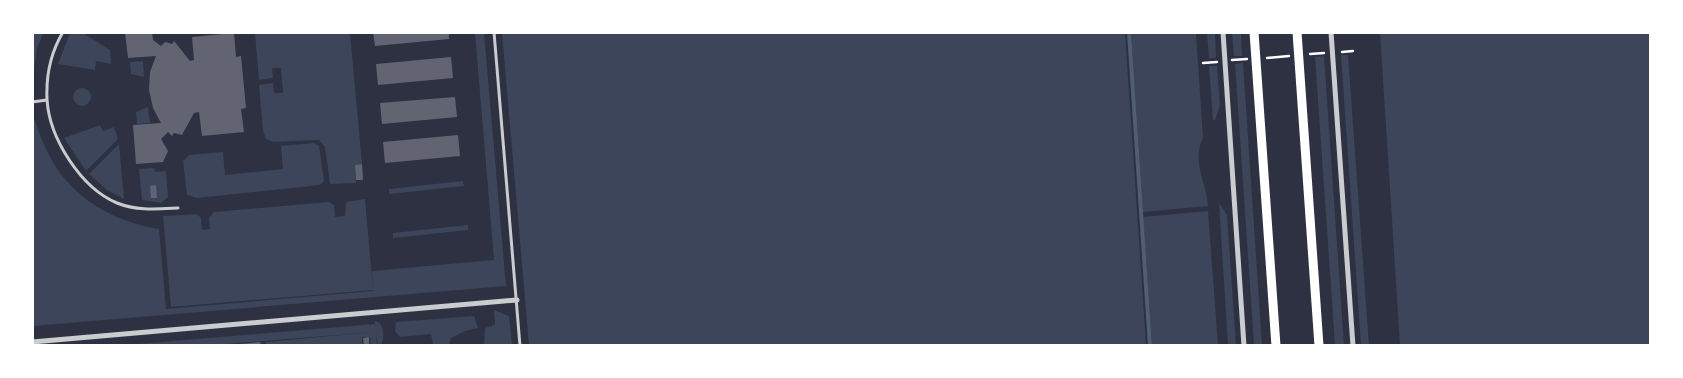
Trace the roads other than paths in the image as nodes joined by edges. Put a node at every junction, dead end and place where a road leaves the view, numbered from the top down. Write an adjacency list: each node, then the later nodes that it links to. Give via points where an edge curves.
1 (63, 32): 7 (lane, via 50,65)
2 (494, 32): 10 (lane)
3 (1223, 32): 13 (street)
4 (1254, 32): 14 (main road)
5 (1297, 32): 15 (main road)
6 (1331, 32): 16 (street)
7 (47, 100): 8 (lane); 9 (lane, via 62,146 90,184 118,203 154,210)
8 (32, 102)
9 (178, 208)
10 (517, 300): 11 (street); 12 (lane)
11 (32, 342)
12 (520, 346)
13 (1244, 346)
14 (1276, 346)
15 (1319, 346)
16 (1353, 346)

